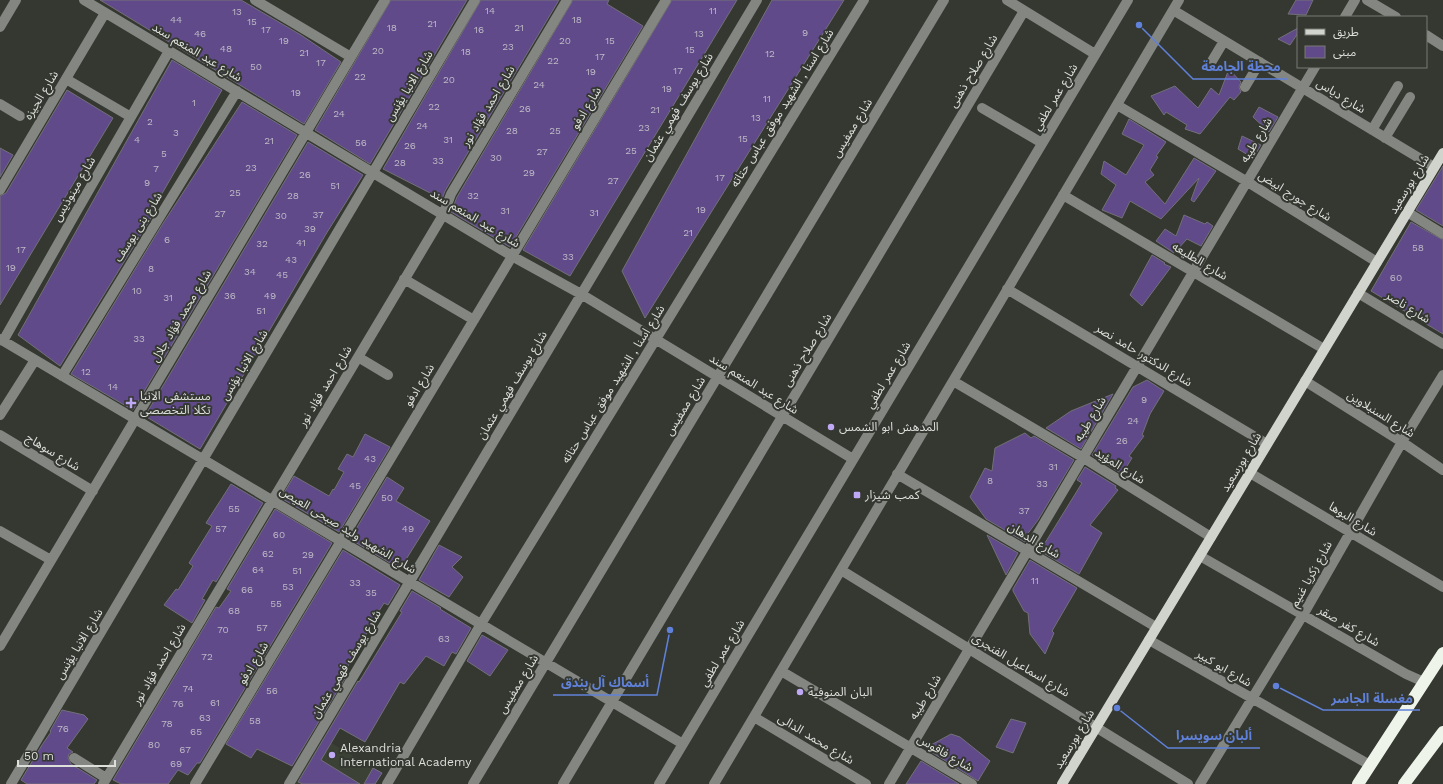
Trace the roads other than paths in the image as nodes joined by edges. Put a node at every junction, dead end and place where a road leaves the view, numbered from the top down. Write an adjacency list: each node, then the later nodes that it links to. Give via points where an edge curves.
1 (16, 0): 21 (street)
2 (84, 0): 18 (street, شارع عبد المنعم سند)
3 (255, 0): 27 (street)
4 (385, 0): 27 (street, شارع محمد فؤاد جلال)
5 (475, 0): 48 (street, شارع الانبا يؤنس)
6 (567, 0): 53 (street, شارع احمد فؤاد نور, via 451,194)
7 (666, 0): 55 (street, شارع ادفو)
8 (757, 0): 61 (street, شارع يوسف فهمي عثمان)
9 (864, 0): 63 (street, شارع اسنا , الشهيد موفق عباس حتاته)
10 (944, 0): 73 (street, شارع ممفيس)
11 (1007, 0): 16 (street)
12 (1128, 0): 26 (street, شارع عمر لطفي)
13 (1179, 0): 17 (street)
14 (1355, 0): 19 (street)
15 (1367, 0): 20 (street)
16 (1022, 6): 26 (street); 77 (street, شارع صلاح ذهنى)
17 (1173, 10): 23 (street, شارع دياس); 38 (street)
18 (105, 13): 25 (street, شارع عبد المنعم سند); 31 (street, شارع الجيزه)
19 (1346, 16)
20 (1394, 16)
21 (0, 27)
22 (1427, 36): 24 (street)
23 (1224, 41): 28 (street, شارع دياس); 29 (street)
24 (1443, 46)
25 (169, 51): 35 (street, شارع عبد المنعم سند); 41 (street, شارع مينوذيس)
26 (1095, 54): 45 (street, شارع عمر لطفي)
27 (351, 57): 43 (street, شارع محمد فؤاد جلال)
28 (1260, 62): 33 (street); 34 (street, شارع دياس)
29 (1209, 66)
30 (1314, 68): 34 (street, شارع طيبه)
31 (66, 79): 41 (street); 50 (street, شارع الجيزه)
32 (1398, 86): 42 (street)
33 (1245, 87)
34 (1302, 88): 42 (street, شارع دياس); 49 (street, شارع طيبه)
35 (237, 91): 43 (street, شارع عبد المنعم سند); 72 (street, شارع بنى يوسف)
36 (1410, 97): 44 (street)
37 (0, 104): 40 (street)
38 (1117, 105): 49 (street, شارع جورج ابيض); 51 (street)
39 (982, 108): 45 (street)
40 (20, 116)
41 (131, 117): 64 (street, شارع مينوذيس)
42 (1372, 130): 44 (street, شارع دياس)
43 (306, 132): 48 (street, شارع عبد المنعم سند); 78 (street, شارع محمد فؤاد جلال)
44 (1385, 138): 47 (street, شارع دياس)
45 (1042, 143): 84 (street, شارع عمر لطفي)
46 (1443, 153): 47 (main road, شارع بورسعيد)
47 (1434, 167): 52 (main road, شارع بورسعيد)
48 (373, 172): 53 (street, شارع عبد المنعم سند); 83 (street, شارع الانبا يؤنس)
49 (1246, 181): 56 (street, شارع جورج ابيض); 57 (street, شارع طيبه)
50 (0, 190)
51 (1063, 195): 57 (street, شارع الطليعه); 59 (street)
52 (1407, 212): 54 (street); 56 (main road, شارع بورسعيد)
53 (443, 214): 55 (street, شارع عبد المنعم سند); 58 (street, شارع احمد فؤاد نور)
54 (1443, 234)
55 (512, 256): 61 (street, شارع عبد المنعم سند); 62 (street, شارع ادفو)
56 (1377, 262): 60 (main road, شارع بورسعيد)
57 (1192, 271): 66 (street, شارع الطليعه); 69 (street, شارع طيبه)
58 (404, 279): 62 (street); 67 (street, شارع احمد فؤاد نور)
59 (1007, 289): 69 (street, شارع الدكتور حامد نصر); 74 (street)
60 (1358, 293): 65 (street, شارع ناصر); 66 (main road, شارع بورسعيد)
61 (581, 294): 63 (street, شارع عبد المنعم سند); 98 (street, شارع يوسف فهمي عثمان)
62 (474, 320): 93 (street, شارع ادفو)
63 (656, 339): 73 (street, شارع عبد المنعم سند); 101 (street, شارع اسنا , الشهيد موفق عباس حتاته)
64 (2, 340): 68 (street, شارع الشهيد وليد صبحى العيص)
65 (1443, 344)
66 (1324, 349): 75 (main road, شارع بورسعيد)
67 (358, 357): 70 (street); 89 (street, شارع احمد فؤاد نور)
68 (35, 360): 72 (street, شارع الشهيد وليد صبحى العيص); 76 (street)
69 (1136, 365): 81 (street, شارع الدكتور حامد نصر); 82 (street, شارع طيبه)
70 (388, 374)
71 (1443, 375): 80 (street, شارع زكريا غنيم)
72 (62, 376): 78 (street, شارع الشهيد وليد صبحى العيص)
73 (718, 376): 77 (street, شارع عبد المنعم سند); 107 (street, شارع ممفيس)
74 (953, 381): 82 (street, شارع المؤيد); 87 (street)
75 (1305, 381): 80 (street, شارع السنبلاوين); 81 (main road, شارع بورسعيد)
76 (0, 415)
77 (782, 416): 84 (street, شارع عبد المنعم سند); 111 (street, شارع صلاح ذهنى)
78 (135, 419): 83 (street, شارع الشهيد وليد صبحى العيص); 88 (street, شارع محمد فؤاد جلال)
79 (0, 435): 88 (street, شارع سوهاج)
80 (1402, 442): 85 (street, شارع السنبلاوين); 91 (street, شارع زكريا غنيم)
81 (1267, 444): 86 (main road, شارع بورسعيد)
82 (1082, 457): 92 (street, شارع المؤيد); 94 (street, شارع طيبه)
83 (203, 459): 89 (street, شارع الشهيد وليد صبحى العيص); 120 (street, شارع الانبا يؤنس)
84 (853, 459): 115 (street, شارع عمر لطفي)
85 (1443, 470)
86 (1250, 473): 91 (street, شارع البوها); 92 (main road, شارع بورسعيد)
87 (897, 474): 94 (street, شارع الدهان); 97 (street)
88 (92, 491): 96 (street, شارع محمد فؤاد جلال)
89 (272, 500): 93 (street, شارع الشهيد وليد صبحى العيص); 119 (street, شارع احمد فؤاد نور)
90 (0, 531): 96 (street)
91 (1350, 532): 99 (street, شارع البوها); 100 (street, شارع زكريا غنيم)
92 (1211, 537): 95 (main road, شارع بورسعيد)
93 (341, 541): 98 (street, شارع الشهيد وليد صبحى العيص); 121 (street, شارع ادفو)
94 (1027, 551): 102 (street, شارع الدهان); 105 (street, شارع طيبه)
95 (1200, 556): 100 (street, شارع كفر صقر); 102 (main road, شارع بورسعيد)
96 (51, 560): 104 (street, شارع محمد فؤاد جلال)
97 (841, 570): 105 (street, شارع اسماعيل الفنجرى); 108 (street)
98 (410, 582): 101 (street, شارع الشهيد وليد صبحى العيص); 122 (street, شارع يوسف فهمي عثمان)
99 (1443, 587)
100 (1303, 615): 109 (street, شارع كفر صقر); 110 (street, شارع زكريا غنيم)
101 (481, 624): 107 (street, شارع الشهيد وليد صبحى العيص); 123 (street, شارع اسنا , الشهيد موفق عباس حتاته)
102 (1156, 627): 103 (main road, شارع بورسعيد)
103 (1149, 640): 110 (street, شارع ابو كبير); 113 (main road, شارع بورسعيد)
104 (0, 646)
105 (970, 649): 113 (street, شارع اسماعيل الفنجرى); 116 (street, شارع طيبه)
106 (1443, 653): 109 (highway)
107 (546, 662): 111 (street, شارع الشهيد وليد صبحى العيص); 124 (street, شارع ممفيس)
108 (781, 671): 112 (street); 116 (street, شارع فاقوس)
109 (1424, 682): 118 (highway)
110 (1252, 699): 118 (street, شارع ابو كبير); 133 (street, شارع زكريا غنيم)
111 (612, 702): 115 (street, شارع الشهيد وليد صبحى العيص); 125 (street, شارع صلاح ذهنى)
112 (754, 716): 127 (street); 128 (street, شارع محمد الدالى)
113 (1096, 727): 131 (main road, شارع بورسعيد); 132 (street, شارع اسماعيل الفنجرى)
114 (1443, 732): 135 (highway)
115 (683, 744): 126 (street, شارع عمر لطفي)
116 (910, 748): 129 (street, شارع طيبه); 130 (street, شارع فاقوس)
117 (74, 758): 119 (street)
118 (1370, 765): 134 (highway)
119 (104, 781)
120 (11, 784)
121 (195, 784)
122 (289, 784)
123 (387, 784)
124 (473, 784)
125 (563, 784)
126 (659, 784)
127 (714, 784)
128 (866, 784)
129 (888, 784)
130 (972, 784)
131 (1062, 784)
132 (1188, 784)
133 (1200, 784)
134 (1358, 784)
135 (1404, 784)

